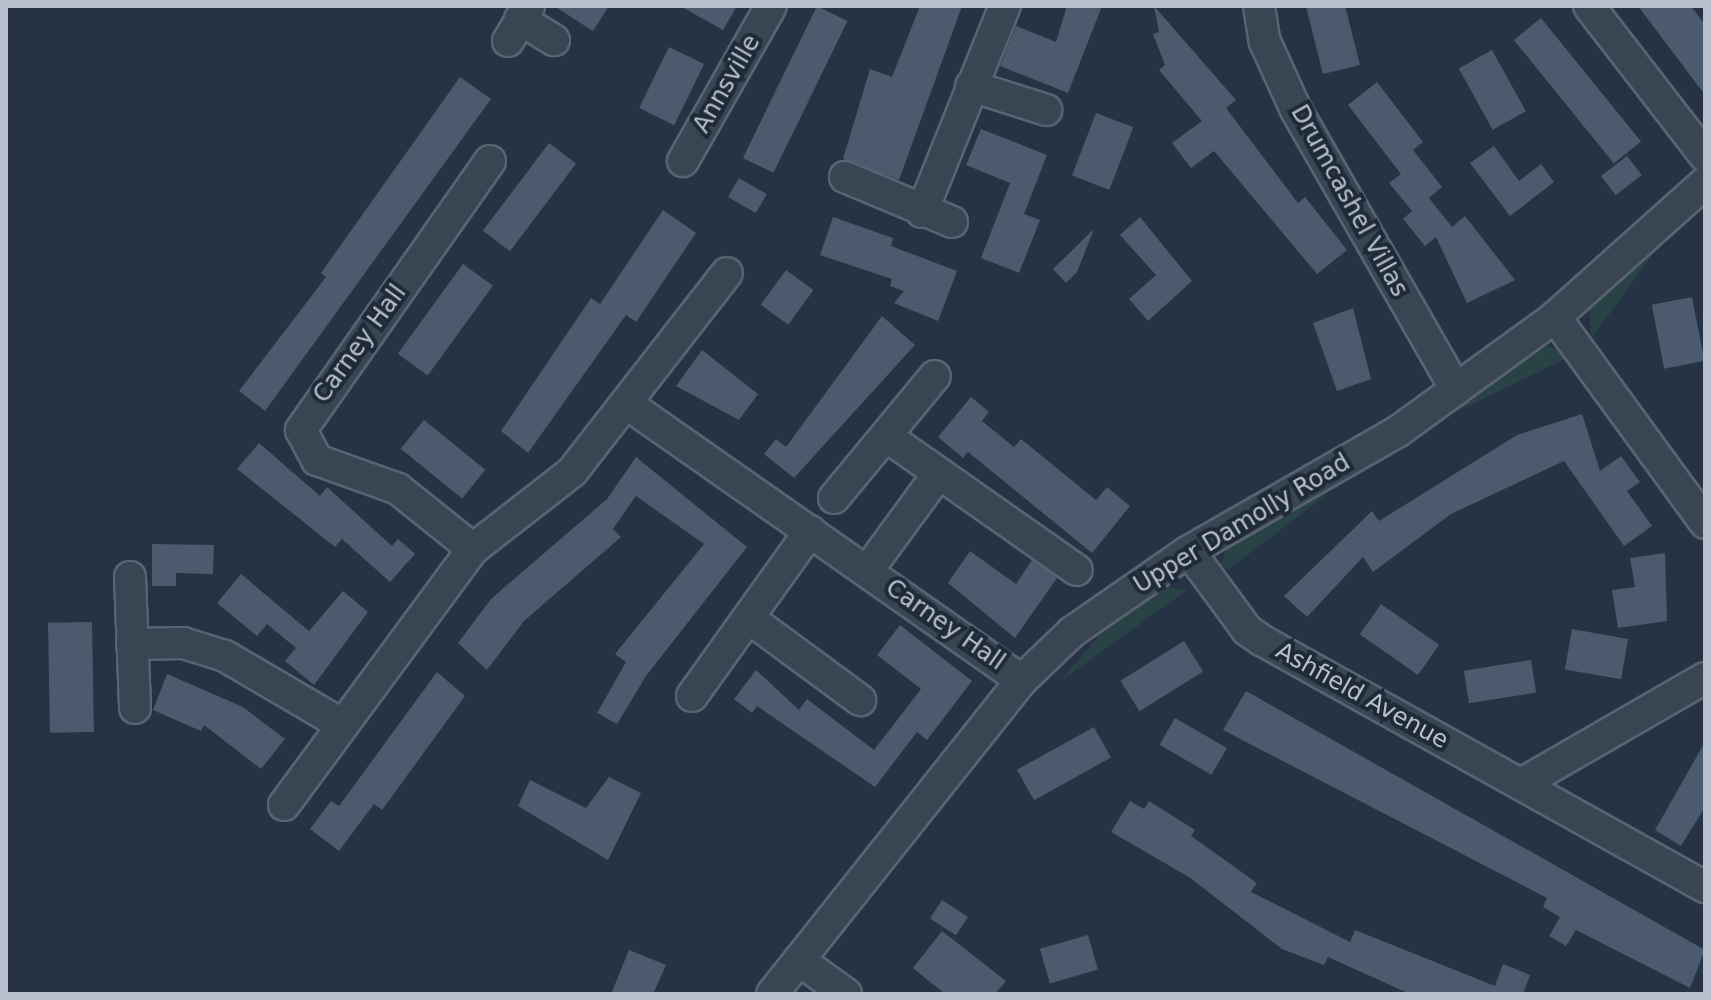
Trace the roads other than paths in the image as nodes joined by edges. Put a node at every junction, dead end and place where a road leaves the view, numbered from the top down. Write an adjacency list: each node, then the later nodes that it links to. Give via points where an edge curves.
1 (771, 6): 11 (street, Annsville)
2 (1005, 6): 7 (street)
3 (1259, 6): 19 (street, Drumcashel Villas, via 1265,42 1296,110)
4 (1589, 6): 9 (street)
5 (519, 22): 6 (street)
6 (554, 40)
7 (971, 86): 8 (street); 14 (street)
8 (1046, 110)
9 (1705, 156)
10 (490, 161): 26 (street, Carney Hall, via 301,430 317,460 398,489)
11 (683, 161)
12 (845, 177): 14 (street)
13 (1705, 183): 17 (street, Upper Damolly Road)
14 (922, 212): 15 (street)
15 (952, 222)
16 (727, 273): 20 (street)
17 (1555, 317): 19 (street, Upper Damolly Road); 24 (street)
18 (935, 376): 21 (street)
19 (1456, 389): 27 (street, Upper Damolly Road, via 1397,432)
20 (630, 406): 25 (street, Carney Hall); 26 (street, via 572,472)
21 (886, 436): 22 (street); 23 (street)
22 (939, 473): 28 (street, Carney Hall); 29 (street)
23 (834, 498)
24 (1705, 523)
25 (810, 531): 28 (street, Carney Hall); 31 (street)
26 (473, 549): 38 (street)
27 (1189, 551): 34 (street, Upper Damolly Road, via 1072,632); 39 (street, Ashfield Avenue, via 1247,630 1349,695)
28 (868, 570): 34 (street, Carney Hall)
29 (1077, 570)
30 (130, 577): 32 (street)
31 (750, 619): 35 (street); 36 (street)
32 (132, 644): 37 (street); 38 (street, via 183,643 225,656)
33 (1705, 678): 39 (street)
34 (1022, 680): 42 (street, Upper Damolly Road)
35 (692, 696)
36 (860, 700)
37 (135, 708)
38 (341, 724): 40 (street)
39 (1523, 783): 41 (street, Ashfield Avenue)
40 (284, 805)
41 (1705, 887)
42 (799, 960): 43 (street, Upper Damolly Road); 44 (street)
43 (772, 994)
44 (846, 994)

